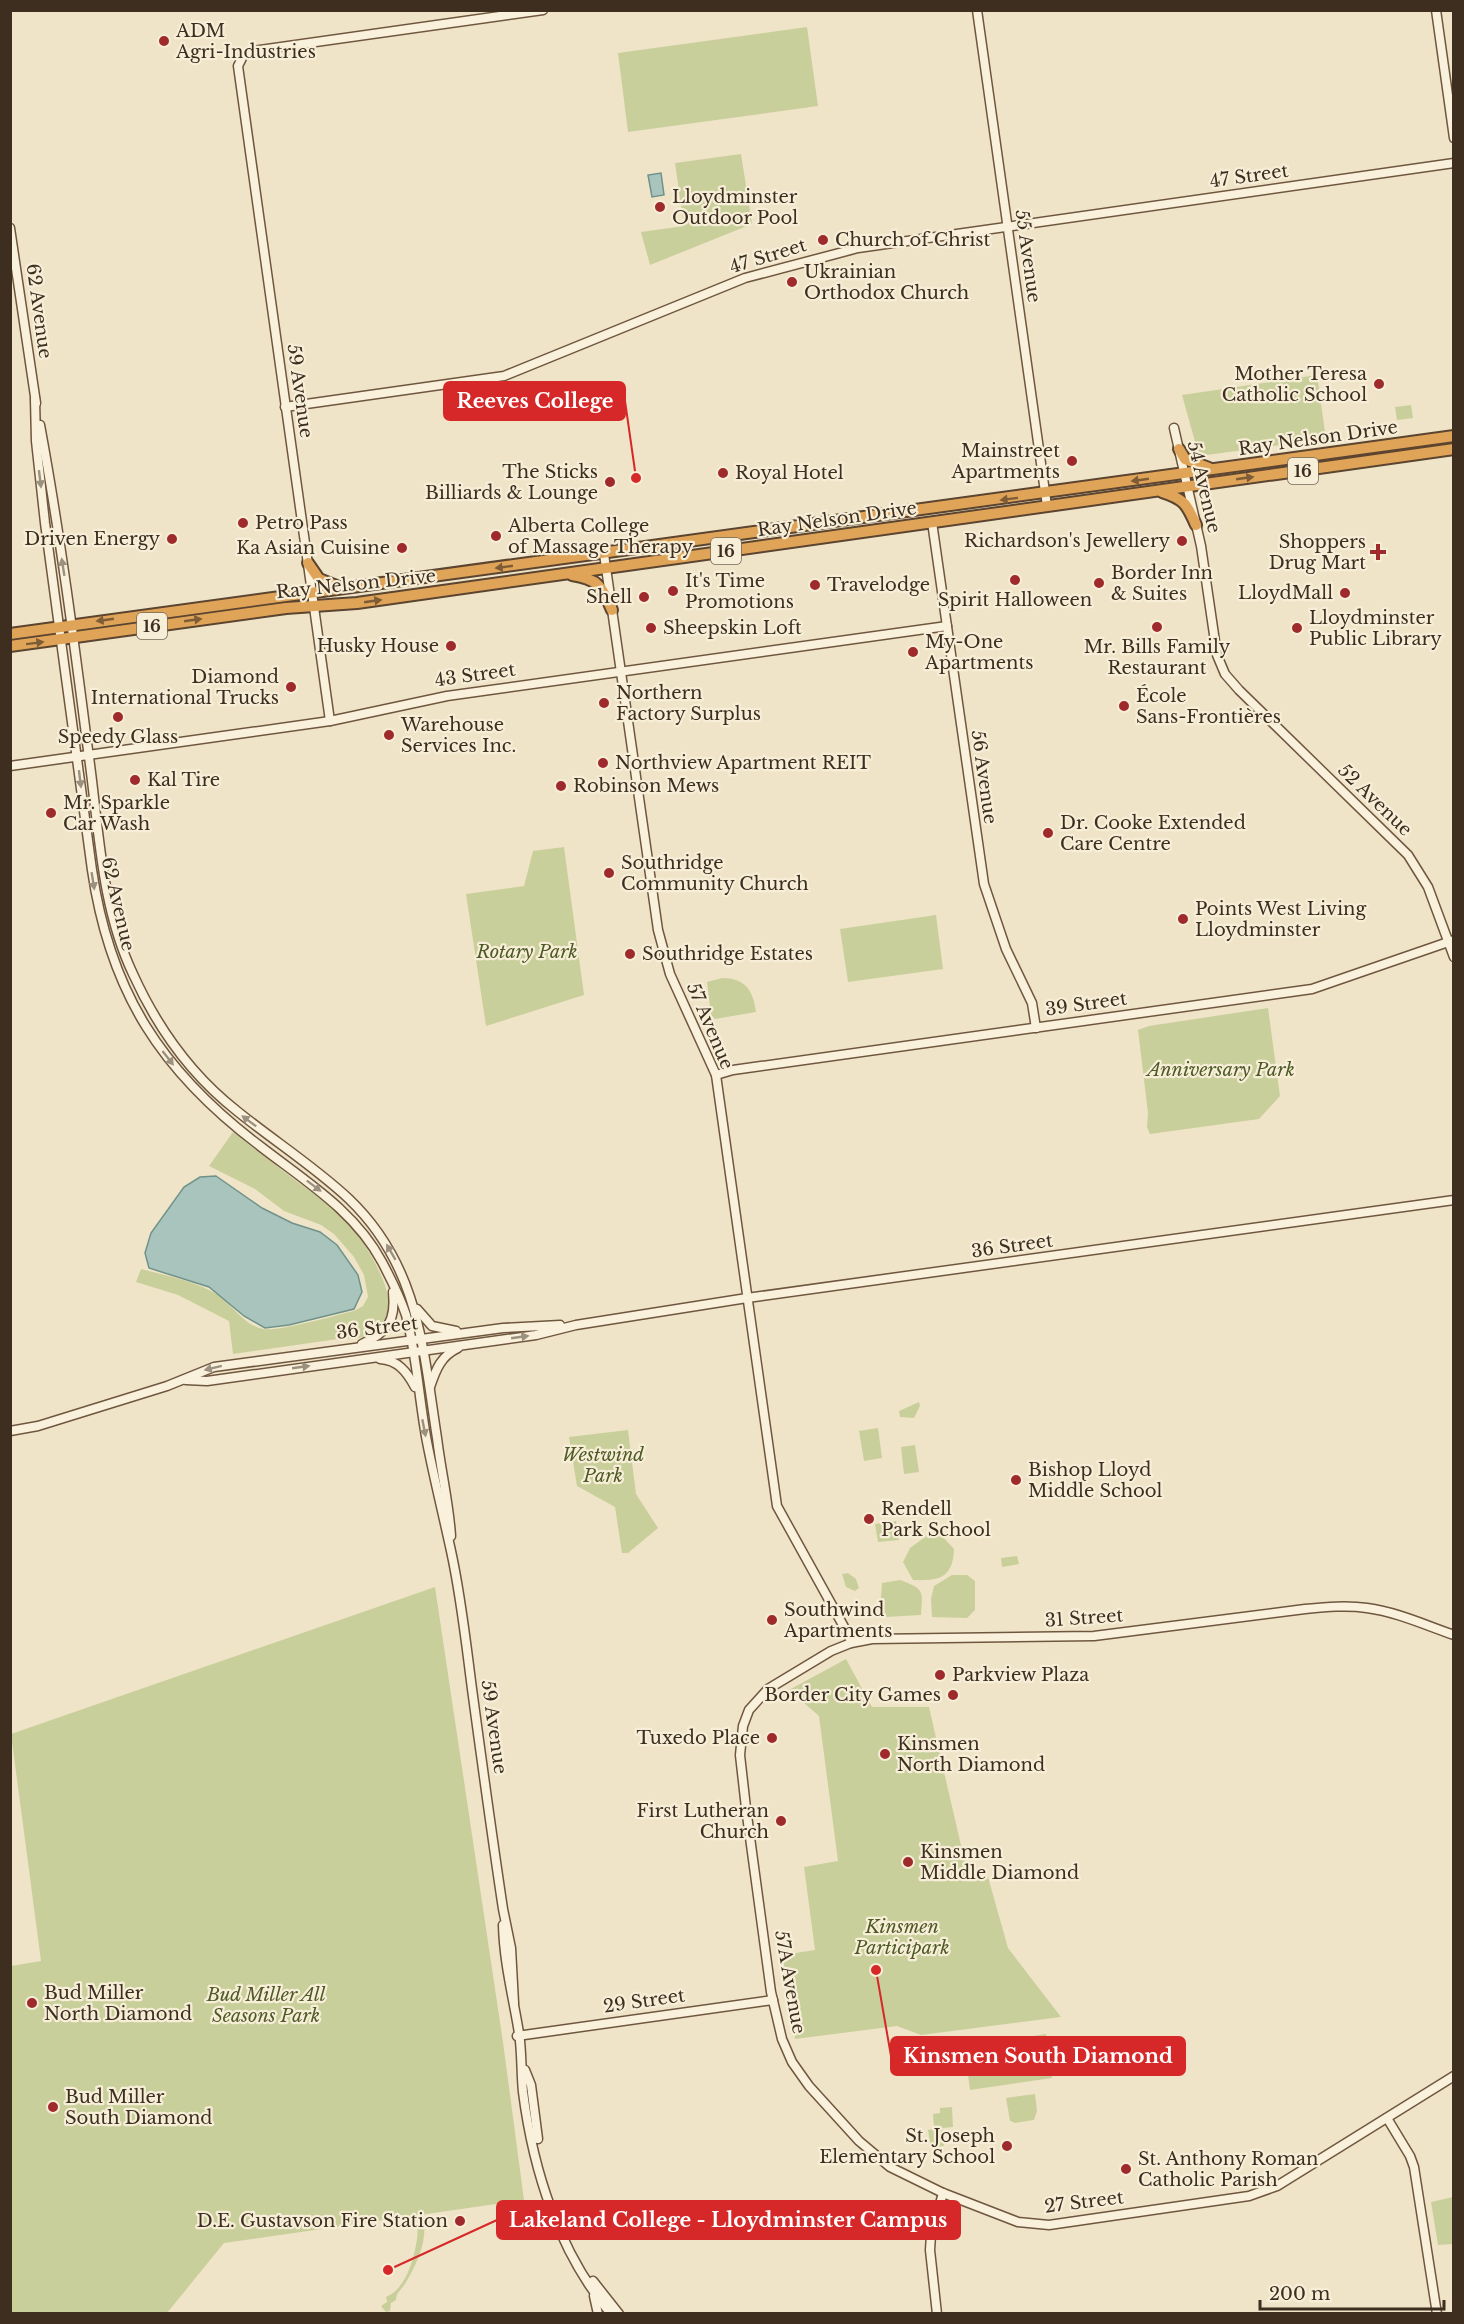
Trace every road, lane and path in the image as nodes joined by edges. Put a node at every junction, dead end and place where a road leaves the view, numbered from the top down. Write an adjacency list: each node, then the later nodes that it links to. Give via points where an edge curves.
1 (543, 10): 9 (street, 59 Avenue, via 252,51 243,56 238,66)
2 (977, 10): 6 (street, 55 Avenue)
3 (1436, 10): 4 (street)
4 (1454, 138)
5 (1454, 163): 6 (street, 47 Street)
6 (1007, 226): 9 (street, 47 Street, via 858,248 762,273 504,376); 20 (street, 55 Avenue)
7 (10, 228): 8 (street, 62 Avenue)
8 (35, 399): 32 (street, 62 Avenue, one-way to 8); 34 (street, 62 Avenue, one-way to 34, via 38,467)
9 (285, 407): 25 (street, 59 Avenue)
10 (1174, 428): 12 (street, 54 Avenue)
11 (1452, 436): 16 (highway, Ray Nelson Drive / 16)
12 (1179, 449): 16 (highway, via 1190,463); 17 (street, 54 Avenue)
13 (1454, 449): 14 (highway, Ray Nelson Drive / 16)
14 (1419, 454): 15 (highway); 18 (highway, Ray Nelson Drive / 16, one-way to 14)
15 (1404, 464)
16 (1212, 469): 17 (highway, Ray Nelson Drive / 16)
17 (1184, 473): 18 (street, 54 Avenue); 20 (highway, Ray Nelson Drive / 16, one-way to 20)
18 (1187, 486): 19 (highway, Ray Nelson Drive / 16); 23 (street, 54 Avenue)
19 (1156, 490): 21 (highway, Ray Nelson Drive / 16); 23 (highway, via 1182,500)
20 (1045, 494): 21 (street, 55 Avenue); 24 (highway, Ray Nelson Drive / 16, one-way to 24)
21 (1047, 506): 22 (highway, Ray Nelson Drive / 16)
22 (932, 522): 26 (highway, Ray Nelson Drive / 16); 33 (street, 56 Avenue)
23 (1196, 525): 40 (street, 54 Avenue, via 1217,655 1225,674)
24 (604, 554): 26 (street, 57 Avenue); 28 (highway, Ray Nelson Drive / 16, one-way to 28)
25 (308, 562): 28 (highway, via 323,583); 29 (street, 59 Avenue)
26 (606, 567): 27 (highway, Ray Nelson Drive / 16); 31 (street, 57 Avenue)
27 (563, 574): 30 (highway, Ray Nelson Drive / 16, one-way to 27, via 357,603); 31 (highway, via 596,583)
28 (348, 589): 29 (highway, Ray Nelson Drive / 16)
29 (313, 593): 30 (street, 59 Avenue); 32 (highway, Ray Nelson Drive / 16, one-way to 32)
30 (315, 605): 36 (highway, Ray Nelson Drive / 16, one-way to 30); 41 (street, 59 Avenue)
31 (612, 610): 39 (street, 57 Avenue)
32 (71, 625): 34 (highway, Ray Nelson Drive / 16); 36 (street, 62 Avenue)
33 (947, 626): 39 (street, 43 Street); 47 (street, 56 Avenue, via 984,884 1006,949 1032,1003)
34 (58, 627): 35 (highway, Ray Nelson Drive / 16); 37 (street, 62 Avenue)
35 (10, 634)
36 (73, 638): 37 (highway, Ray Nelson Drive / 16); 42 (street, 62 Avenue)
37 (60, 640): 38 (highway, Ray Nelson Drive / 16, one-way to 37); 43 (street, 62 Avenue)
38 (10, 646)
39 (620, 670): 41 (street, 43 Street, via 423,700); 48 (street, 57 Avenue, via 658,930 670,974)
40 (1239, 690): 45 (street, 52 Avenue, via 1408,855 1428,887)
41 (330, 721): 42 (street, 43 Street)
42 (89, 755): 43 (street, 43 Street); 52 (street, 62 Avenue, one-way to 42, via 393,1254 367,1218 334,1186 216,1094 180,1053 149,1007 130,969 114,922 97,830)
43 (78, 757): 44 (street, 43 Street); 50 (street, 62 Avenue, one-way to 50, via 101,921 116,968 142,1020 171,1062 203,1097 351,1219 374,1248)
44 (10, 766)
45 (1451, 941): 46 (street, 52 Avenue); 47 (street, 39 Street, via 1312,989)
46 (1454, 957)
47 (1036, 1028): 48 (street, 39 Street)
48 (716, 1075): 51 (street, 57 Avenue)
49 (1454, 1200): 51 (street, 36 Street)
50 (392, 1282): 56 (street, 62 Avenue); 58 (street, via 395,1306 382,1335)
51 (747, 1298): 53 (street, 36 Street); 68 (street, 57 Avenue, via 779,1513)
52 (414, 1305): 54 (street, via 432,1326); 55 (street, 62 Avenue)
53 (576, 1325): 54 (street, 36 Street); 57 (street, 36 Street, one-way to 53)
54 (471, 1333): 55 (street, 36 Street)
55 (422, 1339): 56 (street, 36 Street); 59 (street, 59 Avenue)
56 (412, 1341): 58 (street, 36 Street); 60 (street, 59 Avenue)
57 (464, 1345): 59 (street, 36 Street); 63 (street, via 442,1358)
58 (342, 1350): 62 (street, 36 Street, one-way to 62, via 214,1367)
59 (423, 1350): 60 (street, 36 Street); 63 (street, 59 Avenue)
60 (413, 1351): 61 (street, 36 Street); 64 (street, 59 Avenue)
61 (365, 1358): 62 (street, 36 Street, one-way to 61, via 207,1381); 64 (street, via 396,1363 411,1378)
62 (186, 1380): 65 (street, 36 Street)
63 (429, 1389): 66 (street, 59 Avenue)
64 (418, 1394): 66 (street, 59 Avenue, one-way to 66)
65 (10, 1431)
66 (451, 1549): 71 (street, 59 Avenue)
67 (1454, 1635): 68 (street, 31 Street, via 1397,1614 1340,1606 1094,1636 884,1638)
68 (851, 1642): 69 (street, 31 Street, via 768,1689 749,1710)
69 (742, 1726): 70 (street, 57A Avenue, via 741,1765)
70 (773, 2000): 71 (street, 29 Street); 75 (street, 57A Avenue, via 782,2039 808,2086 873,2155)
71 (518, 2036): 73 (street, 59 Avenue)
72 (1454, 2076): 74 (street, 27 Street)
73 (527, 2085): 76 (street, via 535,2150 547,2198); 79 (street, via 556,2212 586,2271)
74 (1387, 2118): 75 (street, 27 Street, via 1277,2186 1249,2196 1049,2225 1025,2224); 81 (street, via 1414,2167)
75 (943, 2193): 80 (street, via 930,2250)
76 (581, 2272): 77 (street); 78 (street)
77 (598, 2313)
78 (610, 2313)
79 (619, 2313)
80 (937, 2313)
81 (1437, 2313)

